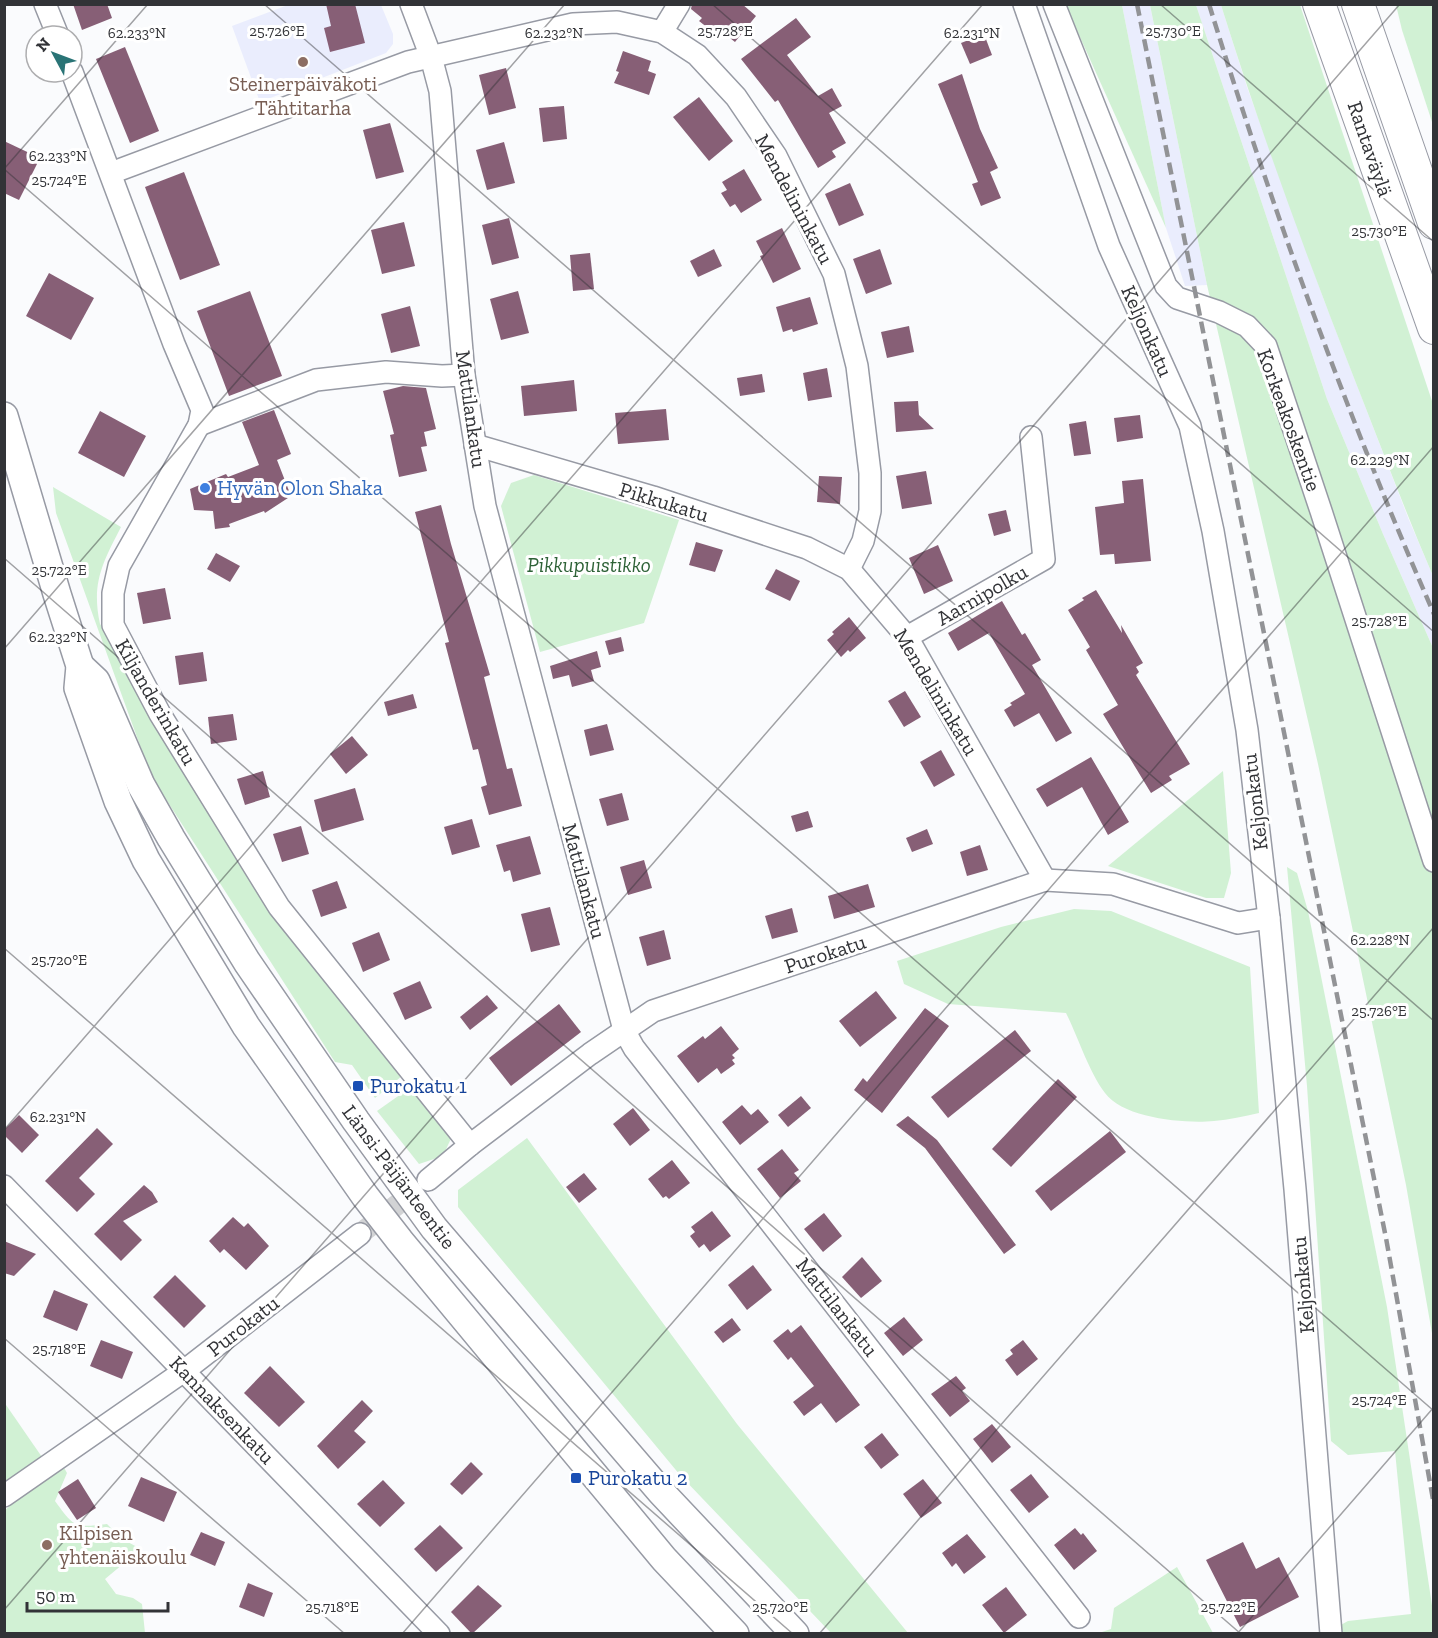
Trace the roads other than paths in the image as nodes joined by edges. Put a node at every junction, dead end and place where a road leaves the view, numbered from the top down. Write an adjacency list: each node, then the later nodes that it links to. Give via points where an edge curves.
1 (45, 4): 8 (street)
2 (411, 4): 10 (street, Mattilankatu)
3 (679, 4): 9 (street)
4 (1024, 4): 25 (street, Keljonkatu, via 1109,246 1190,426 1213,531 1247,730)
5 (1054, 4): 23 (street, Korkeakoskentie, via 1166,286 1178,298 1247,326 1266,346)
6 (1319, 4): 14 (highway, Rantaväylä)
7 (1358, 4): 13 (highway, Rantaväylä)
8 (53, 24)
9 (662, 32): 10 (street, Mendelininkatu, via 617,22 573,24); 20 (street, Mendelininkatu, via 697,55 736,97 776,156 834,274 857,366 870,473 870,511 863,541)
10 (431, 57): 12 (street, Mendelininkatu, via 408,62); 15 (street, Mattilankatu, via 440,91)
11 (77, 84): 12 (street)
12 (111, 173): 17 (street, via 202,410)
13 (1434, 224)
14 (1434, 328)
15 (464, 375): 17 (street, via 386,372 316,380); 19 (street, Mattilankatu)
16 (4, 416): 22 (main road, Länsi-Päijänteentie)
17 (199, 425): 27 (street, Kiljanderinkatu, via 119,566 113,593 113,625 160,714 279,907)
18 (1030, 437): 21 (street, Aarnipolku, via 1044,559)
19 (475, 445): 20 (street, Pikkukatu, via 653,497 807,548); 26 (street, Mattilankatu, via 485,506)
20 (849, 569): 21 (street, Mendelininkatu)
21 (906, 637): 24 (street, Mendelininkatu)
22 (80, 666): 35 (main road, Länsi-Päijänteentie, via 78,688 118,801 146,860 246,1026 400,1241 664,1559); 36 (main road, Länsi-Päijänteentie, via 96,681 141,785 247,962 434,1228 661,1492)
23 (1434, 861)
24 (1045, 880): 25 (street, Purokatu, via 1113,884 1238,923); 26 (street, Purokatu, via 653,1011)
25 (1269, 918): 37 (street, Keljonkatu)
26 (624, 1030): 27 (street, Purokatu); 33 (street, Mattilankatu, via 641,1057)
27 (470, 1145): 28 (street, Purokatu)
28 (428, 1180)
29 (4, 1186): 31 (street, Kannaksenkatu)
30 (360, 1234): 31 (street, Purokatu)
31 (184, 1371): 32 (street, Purokatu); 34 (street, Kannaksenkatu)
32 (4, 1496)
33 (1078, 1617)
34 (439, 1634)
35 (735, 1634)
36 (795, 1634)
37 (1331, 1634)

